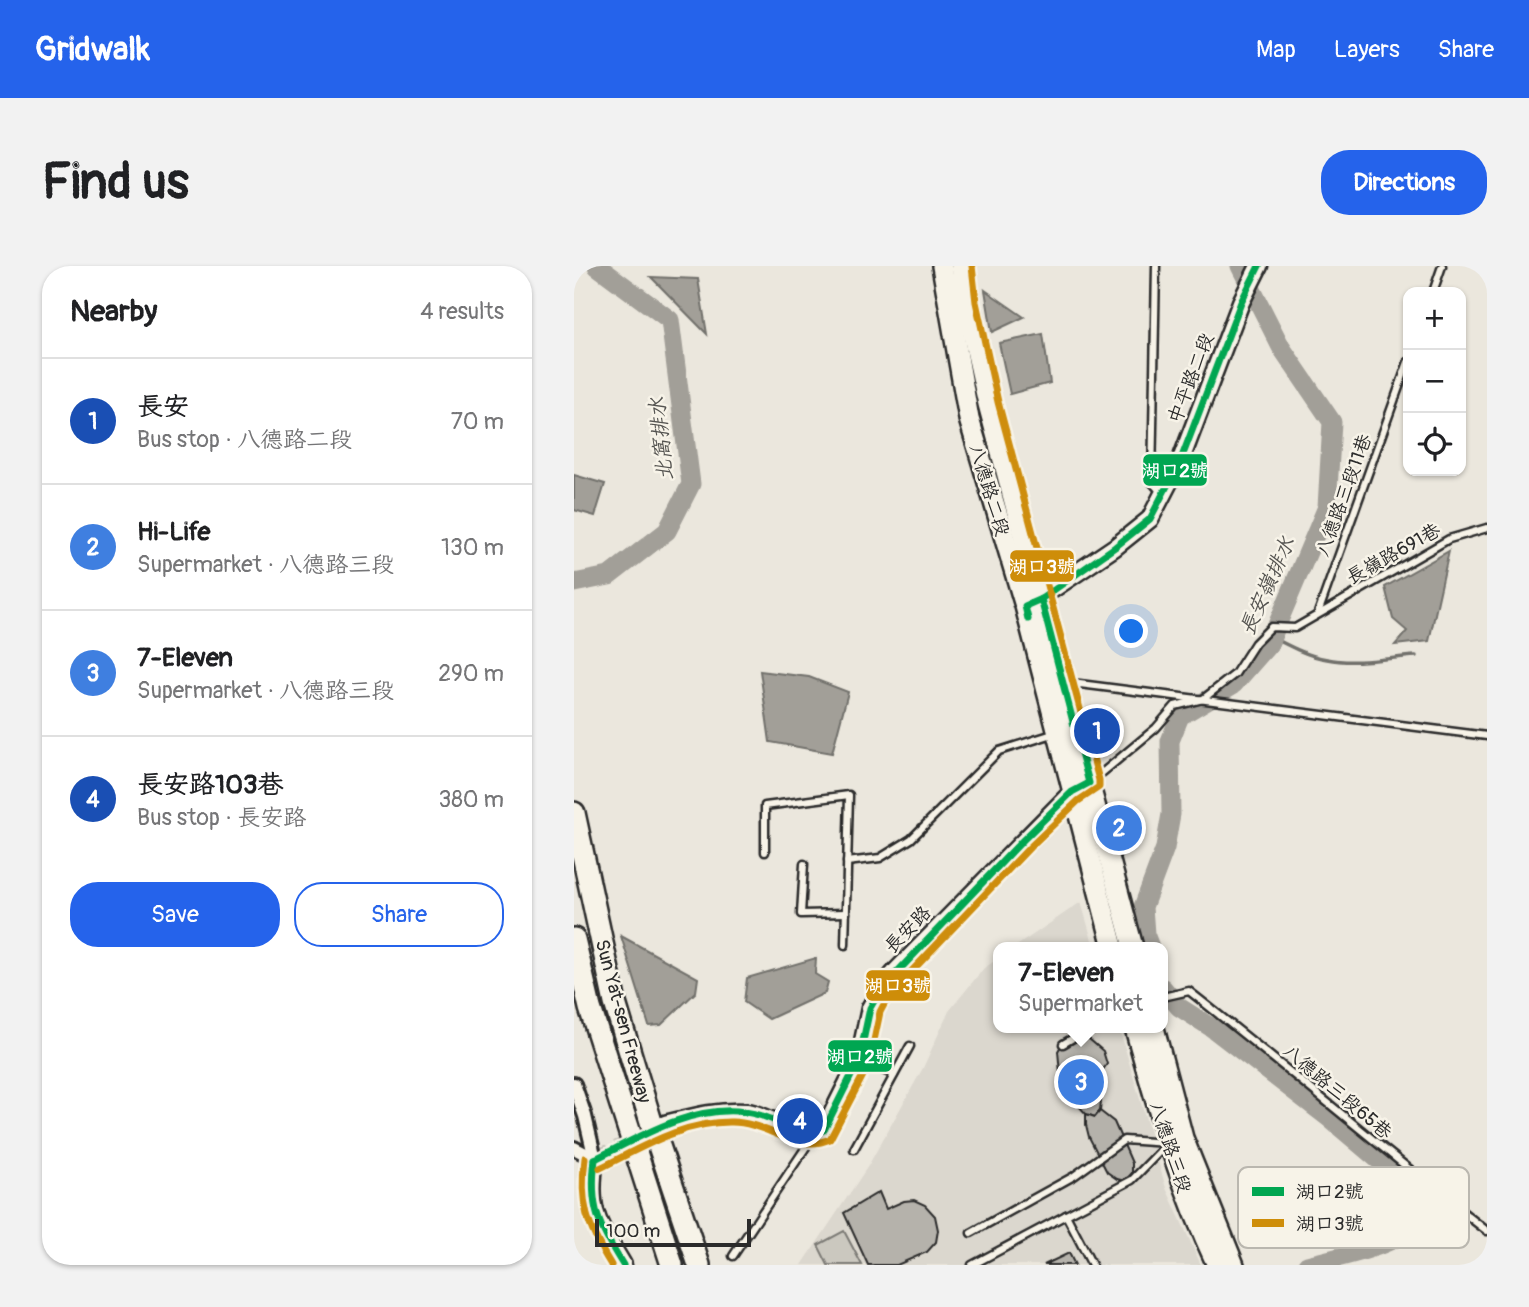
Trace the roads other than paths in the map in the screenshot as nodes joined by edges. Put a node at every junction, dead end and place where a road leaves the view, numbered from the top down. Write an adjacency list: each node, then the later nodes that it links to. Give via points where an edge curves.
1 (942, 266): 10 (main road, 八德路二段, via 969,419)
2 (961, 266): 10 (main road, 八德路二段)
3 (1156, 266): 8 (lane, via 1152,482)
4 (1259, 266): 8 (street, 中平路二段)
5 (1443, 266): 6 (lane)
6 (1435, 287)
7 (1403, 376): 11 (lane, 八德路三段11巷)
8 (1162, 494): 10 (street, 中平路二段, via 1150,520)
9 (1487, 528): 11 (lane, 長嶺路691巷, via 1449,539)
10 (1033, 602): 12 (main road, 八德路二段)
11 (1318, 613): 13 (lane, via 1295,628 1271,627 1236,674)
12 (1054, 681): 13 (lane); 14 (main road, 八德路二段); 16 (main road, 八德路二段)
13 (1203, 699): 15 (lane); 16 (lane, via 1175,706 1156,728)
14 (1057, 732): 16 (main road, 八德路二段); 19 (lane, via 999,751 911,839 880,858)
15 (1487, 736)
16 (1081, 788): 23 (main road); 24 (main road); 32 (street, 長安路, via 996,868 881,989 870,1008)
17 (574, 813): 50 (highway, Sun Yat-sen Freeway, via 615,1003)
18 (765, 852): 19 (lane, via 765,806 849,795)
19 (847, 862): 21 (lane)
20 (804, 864): 21 (lane, via 801,914)
21 (846, 913): 25 (lane)
22 (574, 939): 49 (highway, Sun Yat-sen Freeway, via 590,1008)
23 (1113, 942)
24 (1131, 942)
25 (845, 944)
26 (1168, 996): 41 (lane, 八德路三段65巷, via 1189,991)
27 (1082, 1033): 30 (lane)
28 (1137, 1033): 37 (main road, 八德路三段)
29 (1155, 1033): 37 (main road, 八德路三段)
30 (1063, 1044)
31 (910, 1046): 33 (lane)
32 (859, 1060): 33 (lane); 36 (street, 長安路, via 834,1115 824,1130)
33 (894, 1075): 39 (lane)
34 (574, 1084): 40 (street)
35 (665, 1124): 36 (street, via 708,1112 750,1112)
36 (814, 1135): 46 (lane)
37 (1175, 1141): 42 (lane, via 1132,1180); 45 (lane, via 1124,1140 1074,1176); 47 (main road, 八德路三段, via 1192,1210)
38 (574, 1148): 40 (street)
39 (853, 1149)
40 (595, 1159): 48 (street, via 593,1207)
41 (1405, 1167)
42 (1066, 1215): 51 (lane); 52 (lane)
43 (1469, 1217): 44 (lane, 八德路三段65巷)
44 (1487, 1231)
45 (971, 1233)
46 (733, 1256)
47 (1224, 1262)
48 (623, 1265)
49 (672, 1265)
50 (699, 1265)
51 (972, 1265)
52 (1092, 1265)

